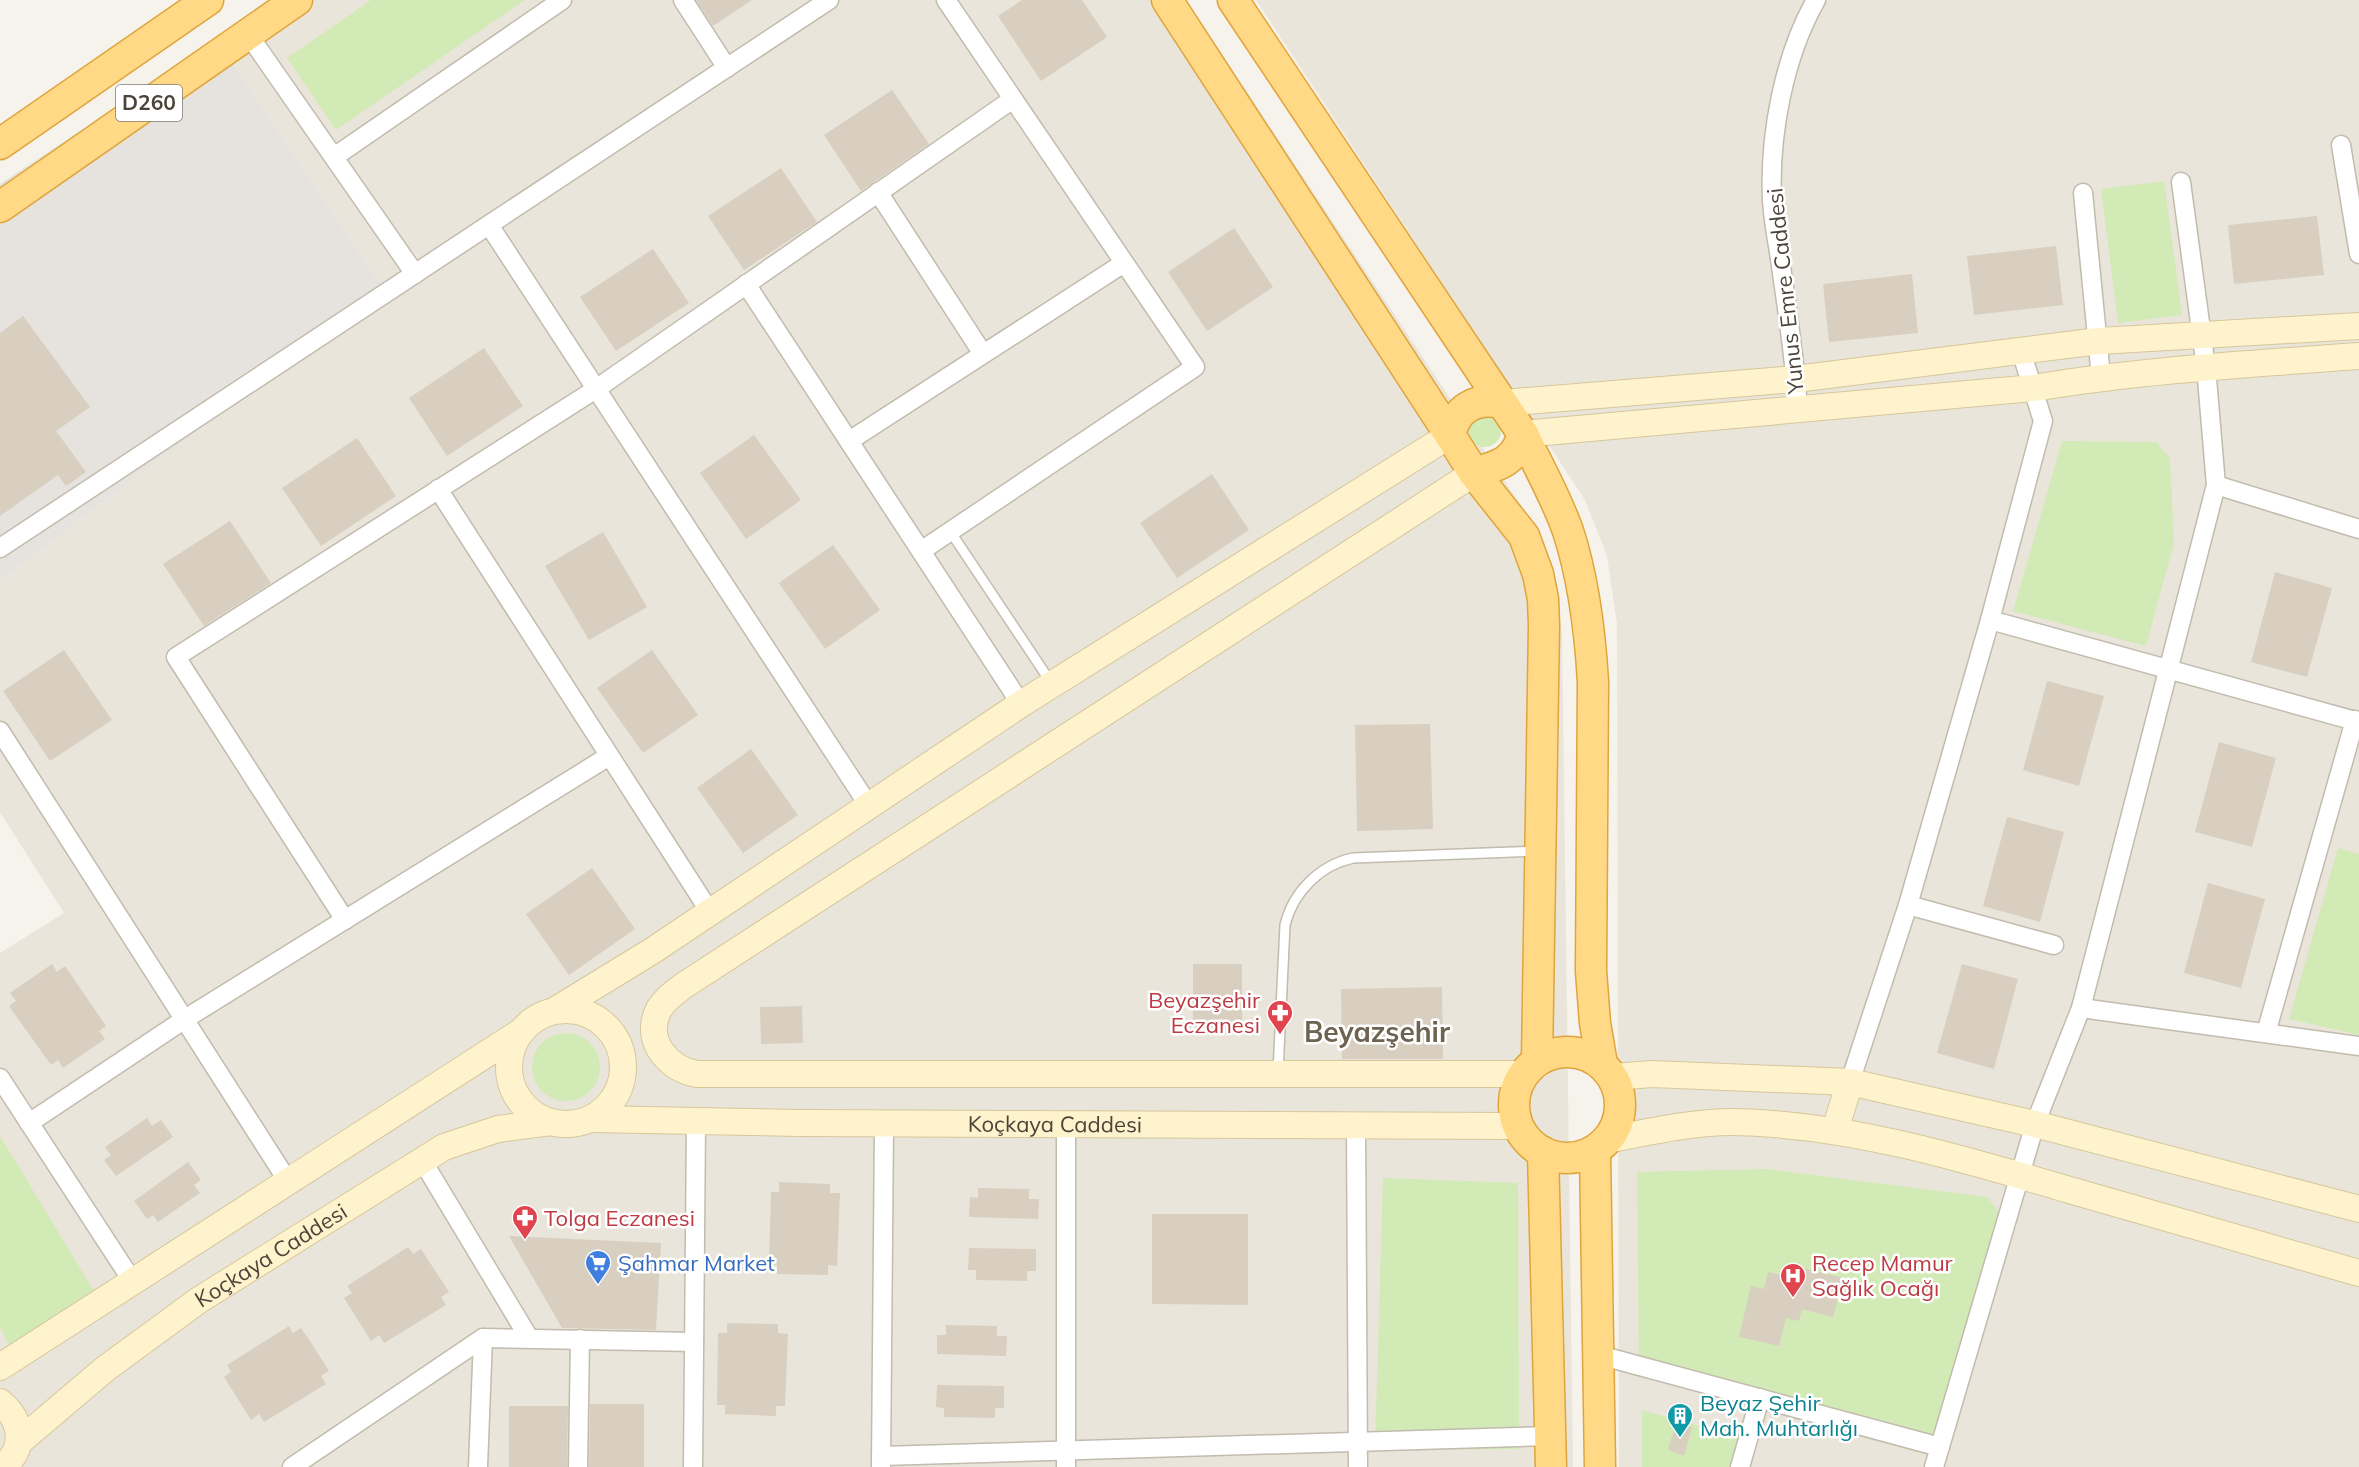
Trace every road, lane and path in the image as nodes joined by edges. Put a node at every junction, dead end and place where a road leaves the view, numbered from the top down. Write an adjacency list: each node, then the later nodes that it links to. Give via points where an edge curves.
1 (208, 0): 13 (highway, D260)
2 (297, 0): 10 (highway, D260)
3 (562, 0): 15 (street)
4 (683, 0): 11 (street)
5 (830, 0): 11 (street)
6 (946, 0): 12 (street)
7 (1167, 0): 39 (highway)
8 (1233, 0): 36 (highway)
9 (1816, 0): 33 (street, Yunus Emre Caddesi, via 1797,38 1783,85 1772,199)
10 (248, 34): 15 (street); 19 (highway, D260)
11 (727, 68): 20 (street)
12 (1013, 99): 17 (street); 22 (street)
13 (0, 144)
14 (2341, 145): 21 (street)
15 (334, 157): 23 (street)
16 (2181, 182): 26 (street)
17 (878, 192): 24 (street); 29 (street)
18 (2083, 193): 27 (street)
19 (0, 207)
20 (489, 225): 23 (street); 35 (street)
21 (2359, 254)
22 (1124, 262): 29 (street); 45 (street, via 1195,367)
23 (415, 274): 46 (street)
24 (746, 284): 35 (street); 40 (street)
25 (2359, 327): 26 (main road)
26 (2203, 336): 27 (main road); 31 (street)
27 (2099, 341): 28 (main road); 32 (street)
28 (2020, 351): 33 (main road); 34 (street)
29 (983, 354): 40 (street)
30 (2359, 356): 31 (main road)
31 (2206, 367): 32 (main road); 42 (street)
32 (2101, 377): 34 (main road)
33 (1796, 379): 36 (main road); 37 (street, Yunus Emre Caddesi)
34 (2034, 388): 37 (main road); 48 (street, via 2043,421)
35 (596, 389): 43 (street); 55 (street)
36 (1503, 403): 38 (highway); 39 (highway, via 1479,401 1468,406 1459,414)
37 (1798, 409): 38 (main road)
38 (1523, 434): 41 (highway, via 1514,456); 70 (highway, via 1567,530 1587,614 1593,682 1591,971 1595,1023)
39 (1450, 435): 41 (highway); 50 (main road)
40 (849, 441): 47 (street)
41 (1474, 473): 56 (highway, via 1524,536 1543,599); 67 (main road, via 683,987 666,1000 656,1020)
42 (2216, 485): 44 (street); 49 (street)
43 (438, 489): 54 (street); 59 (street, via 176,657)
44 (2359, 529)
45 (950, 531): 47 (street); 50 (lane)
46 (0, 548)
47 (921, 551): 51 (street)
48 (1990, 620): 49 (street); 57 (street)
49 (2170, 669): 52 (street); 61 (street)
50 (1052, 684): 51 (main road)
51 (1021, 704): 55 (main road)
52 (2357, 721): 65 (street)
53 (0, 731): 63 (street)
54 (609, 756): 58 (street); 59 (street)
55 (869, 806): 58 (main road)
56 (1540, 850): 69 (highway); 71 (lane, via 1353,858 1318,874 1290,909 1285,925)
57 (1908, 905): 60 (street); 73 (street)
58 (710, 912): 62 (main road)
59 (345, 920): 63 (street)
60 (2054, 945)
61 (2081, 1008): 65 (street); 79 (street)
62 (554, 1011): 64 (main road); 68 (main road, via 568,1010 594,1017 614,1036)
63 (184, 1019): 77 (street); 88 (street)
64 (519, 1033): 75 (main road, via 509,1059 512,1086 527,1109); 88 (main road)
65 (2266, 1033): 66 (street)
66 (2359, 1046)
67 (660, 1051): 68 (main road); 71 (main road, via 675,1067 697,1074)
68 (621, 1053): 74 (main road, via 623,1076 619,1089 608,1106)
69 (1531, 1067): 70 (highway, via 1554,1054 1571,1052 1587,1056); 71 (main road); 82 (highway, via 1516,1090)
70 (1607, 1071): 73 (main road); 84 (highway, via 1619,1093 1620,1110 1616,1126)
71 (1278, 1074)
72 (0, 1078): 77 (street)
73 (1850, 1082): 79 (main road); 83 (main road)
74 (591, 1119): 75 (main road, via 578,1123); 76 (main road, Koçkaya Caddesi)
75 (551, 1122): 86 (main road, Koçkaya Caddesi, via 470,1137)
76 (696, 1122): 78 (main road, Koçkaya Caddesi); 95 (street)
77 (29, 1123): 91 (street)
78 (884, 1124): 80 (main road, Koçkaya Caddesi); 105 (street)
79 (2035, 1124): 87 (street); 89 (main road)
80 (1066, 1125): 81 (main road, Koçkaya Caddesi); 104 (street)
81 (1356, 1126): 82 (main road, Koçkaya Caddesi); 101 (street)
82 (1518, 1126): 85 (highway, via 1528,1141)
83 (1835, 1130): 84 (main road, via 1732,1122); 87 (main road)
84 (1601, 1145): 85 (highway, via 1579,1157 1561,1158); 96 (highway)
85 (1543, 1152): 100 (highway)
86 (422, 1160): 93 (street); 103 (main road, Koçkaya Caddesi, via 199,1300 105,1369)
87 (2018, 1175): 90 (main road); 102 (street)
88 (289, 1183): 91 (main road)
89 (2359, 1209)
90 (2359, 1273)
91 (133, 1282): 97 (main road)
92 (483, 1338): 93 (street); 106 (street); 107 (street)
93 (529, 1338): 94 (street)
94 (580, 1339): 95 (street); 108 (street)
95 (694, 1342): 109 (street)
96 (1599, 1355): 98 (street); 112 (highway)
97 (0, 1367)
98 (1760, 1398): 102 (street); 113 (street)
99 (0, 1402): 103 (main road, via 16,1419 19,1430)
100 (1551, 1436): 101 (street); 111 (highway)
101 (1358, 1442): 104 (street); 110 (street)
102 (1940, 1447): 114 (street)
103 (14, 1457)
104 (1066, 1459): 105 (street)
105 (881, 1462)
106 (292, 1467)
107 (478, 1467)
108 (578, 1467)
109 (693, 1467)
110 (1358, 1467)
111 (1551, 1467)
112 (1600, 1467)
113 (1740, 1467)
114 (1934, 1467)

